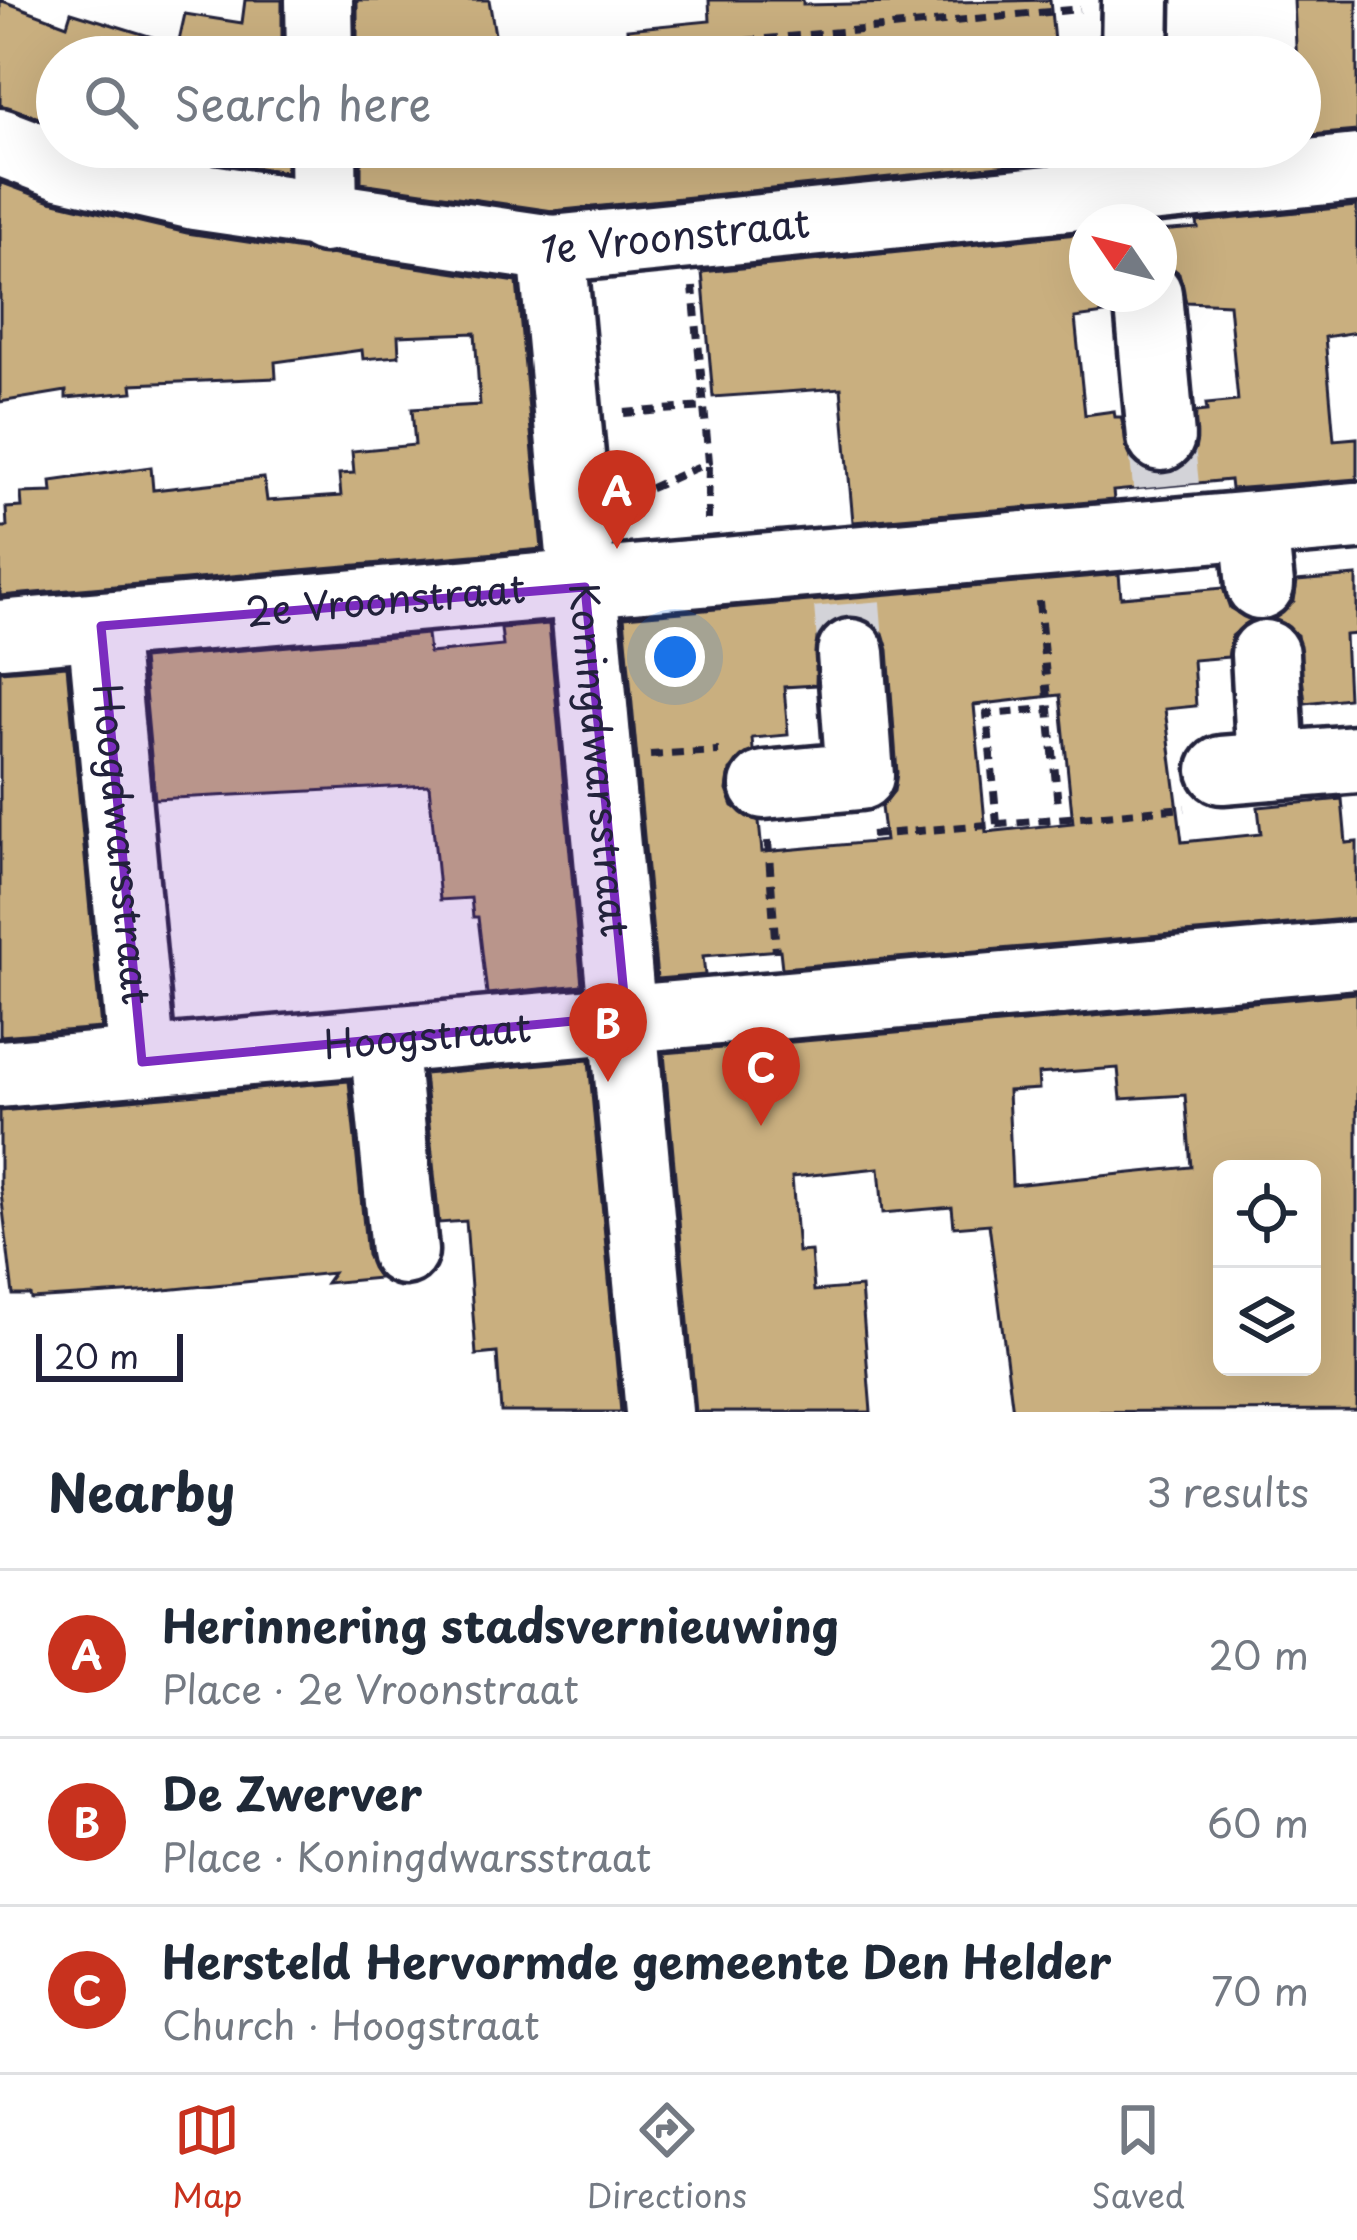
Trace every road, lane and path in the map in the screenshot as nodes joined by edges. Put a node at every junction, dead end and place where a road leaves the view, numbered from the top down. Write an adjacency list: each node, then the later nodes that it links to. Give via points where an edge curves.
1 (319, 0): 3 (street)
2 (1136, 20): 4 (path)
3 (320, 36)
4 (895, 36)
5 (0, 142): 6 (street, 1e Vroonstraat)
6 (36, 156)
7 (75, 168): 11 (street, 1e Vroonstraat)
8 (323, 168): 11 (street)
9 (1357, 168): 10 (street, 1e Vroonstraat)
10 (1139, 186): 12 (street, 1e Vroonstraat)
11 (324, 218): 13 (street, 1e Vroonstraat)
12 (689, 236): 13 (street, 1e Vroonstraat); 15 (path)
13 (552, 250): 20 (street, Koningdwarsstraat)
14 (1150, 312): 17 (street)
15 (704, 407): 16 (path); 20 (path, via 709,462 640,490)
16 (616, 413)
17 (1166, 485): 18 (street, 2e Vroonstraat, via 1257,556); 19 (street, 2e Vroonstraat)
18 (1357, 516)
19 (1034, 545): 21 (street, 2e Vroonstraat); 25 (path)
20 (581, 558): 21 (street, 2e Vroonstraat); 22 (street, 2e Vroonstraat); 26 (street, Koningdwarsstraat)
21 (847, 606): 29 (street, via 860,776)
22 (100, 626): 23 (street, 2e Vroonstraat); 37 (street, Hoogdwarsstraat)
23 (0, 634)
24 (1265, 654): 28 (street)
25 (1049, 709): 30 (path); 31 (path, via 987,714)
26 (601, 759): 29 (path); 35 (street, Koningdwarsstraat)
27 (1357, 759): 28 (street)
28 (1231, 781): 31 (path)
29 (764, 792): 34 (path)
30 (1058, 806)
31 (997, 824): 32 (path)
32 (860, 836)
33 (1357, 955): 34 (street, Hoogstraat)
34 (780, 1003): 35 (street, Hoogstraat)
35 (626, 1016): 36 (street, Hoogstraat); 40 (street, Koningdwarsstraat)
36 (376, 1042): 37 (street, Hoogstraat); 39 (street)
37 (142, 1062): 38 (street, Hoogstraat)
38 (0, 1074)
39 (404, 1251)
40 (659, 1412)

